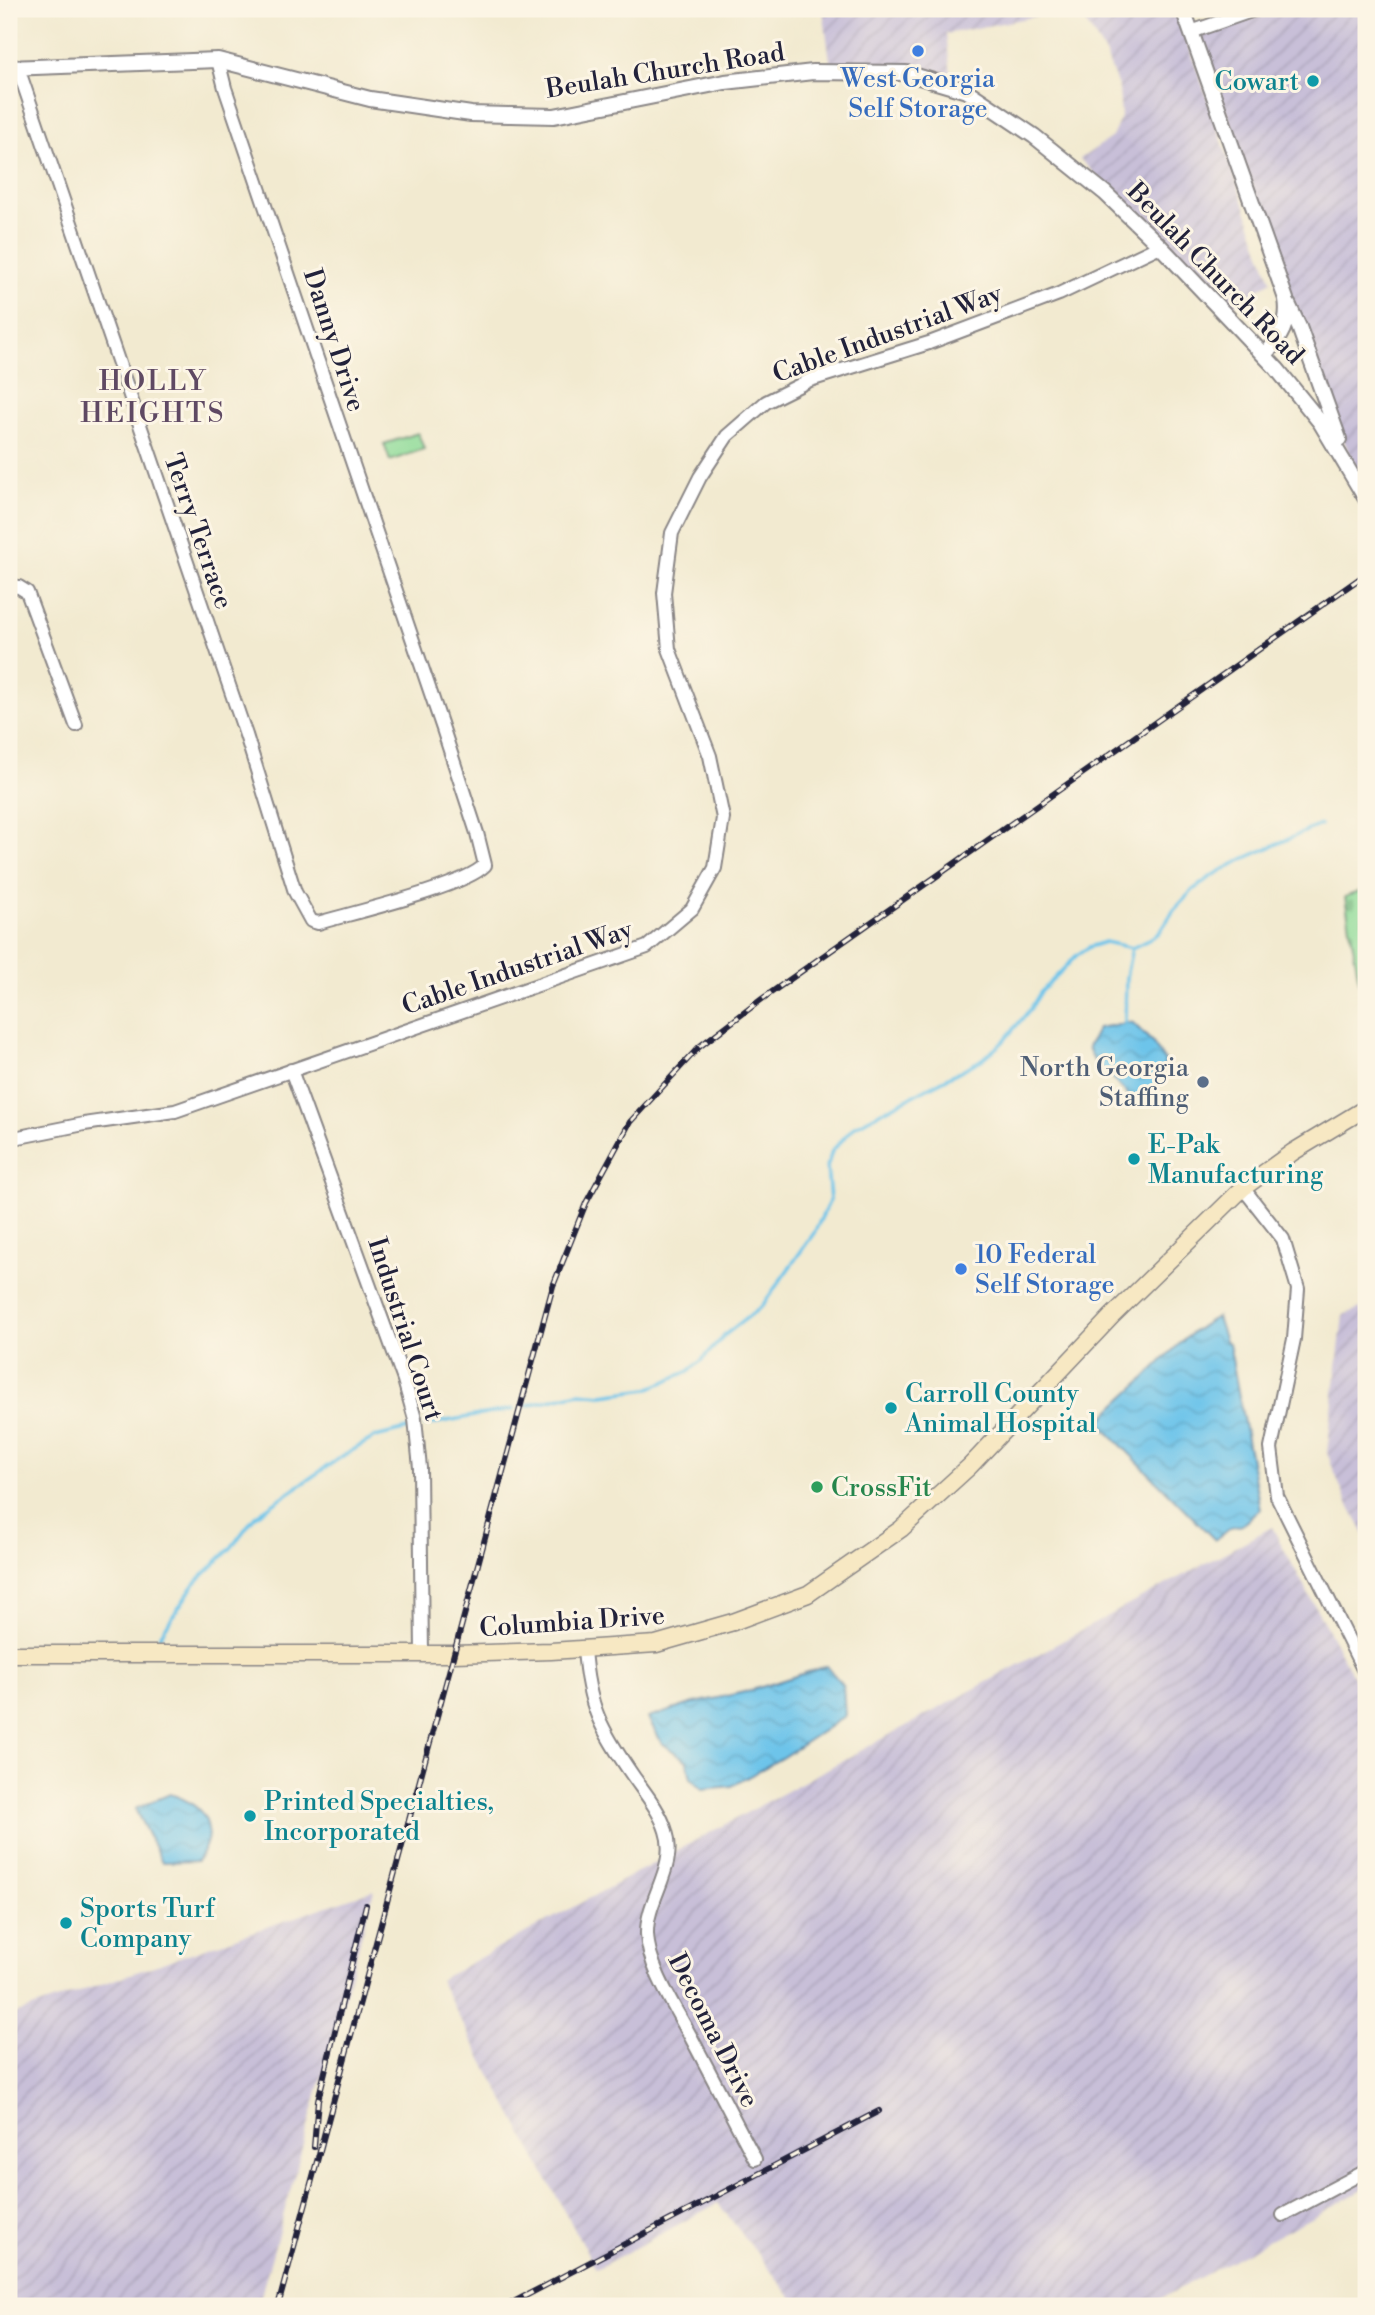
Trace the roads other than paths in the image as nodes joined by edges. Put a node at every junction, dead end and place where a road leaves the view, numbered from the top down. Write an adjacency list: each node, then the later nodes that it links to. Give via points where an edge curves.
1 (1183, 9): 3 (street)
2 (1257, 9): 3 (street)
3 (1191, 32): 7 (street)
4 (218, 60): 5 (street, Beulah Church Road); 6 (street, Beulah Church Road, via 370,99 471,114 554,116 725,82 813,72 906,73 967,91 1034,136 1105,193); 13 (street, Danny Drive, via 485,865 468,877)
5 (13, 68): 13 (street, Terry Terrace, via 246,736 295,892 311,921)
6 (1160, 246): 8 (street, Beulah Church Road); 14 (street, Cable Industrial Way, via 1059,294 810,380 766,402 727,436 672,533 664,593 669,649 710,756 723,818 716,868 692,909 647,947)
7 (1286, 299): 8 (street, via 1283,330); 9 (street)
8 (1265, 355): 9 (street, Beulah Church Road, via 1320,422)
9 (1348, 466): 10 (street, Beulah Church Road)
10 (1366, 499)
11 (9, 586): 12 (street, via 27,592)
12 (76, 724)
13 (318, 923)
14 (291, 1070): 16 (street, Cable Industrial Way, via 175,1111); 20 (street, Industrial Court, via 415,1419 420,1468)
15 (1366, 1108): 17 (main road, Columbia Drive)
16 (9, 1139)
17 (1243, 1188): 18 (main road, Columbia Drive, via 1112,1315 970,1466 901,1529 808,1594 656,1644); 21 (street, via 1283,1239 1298,1289 1294,1339 1270,1448 1277,1496)
18 (584, 1649): 20 (main road, Columbia Drive); 22 (street, Decoma Drive, via 600,1724 666,1831 669,1852 646,1932 649,1953)
19 (9, 1654): 20 (main road, Columbia Drive)
20 (422, 1654)
21 (1366, 1675)
22 (755, 2159)
23 (1366, 2171): 24 (street)
24 (1283, 2215)

